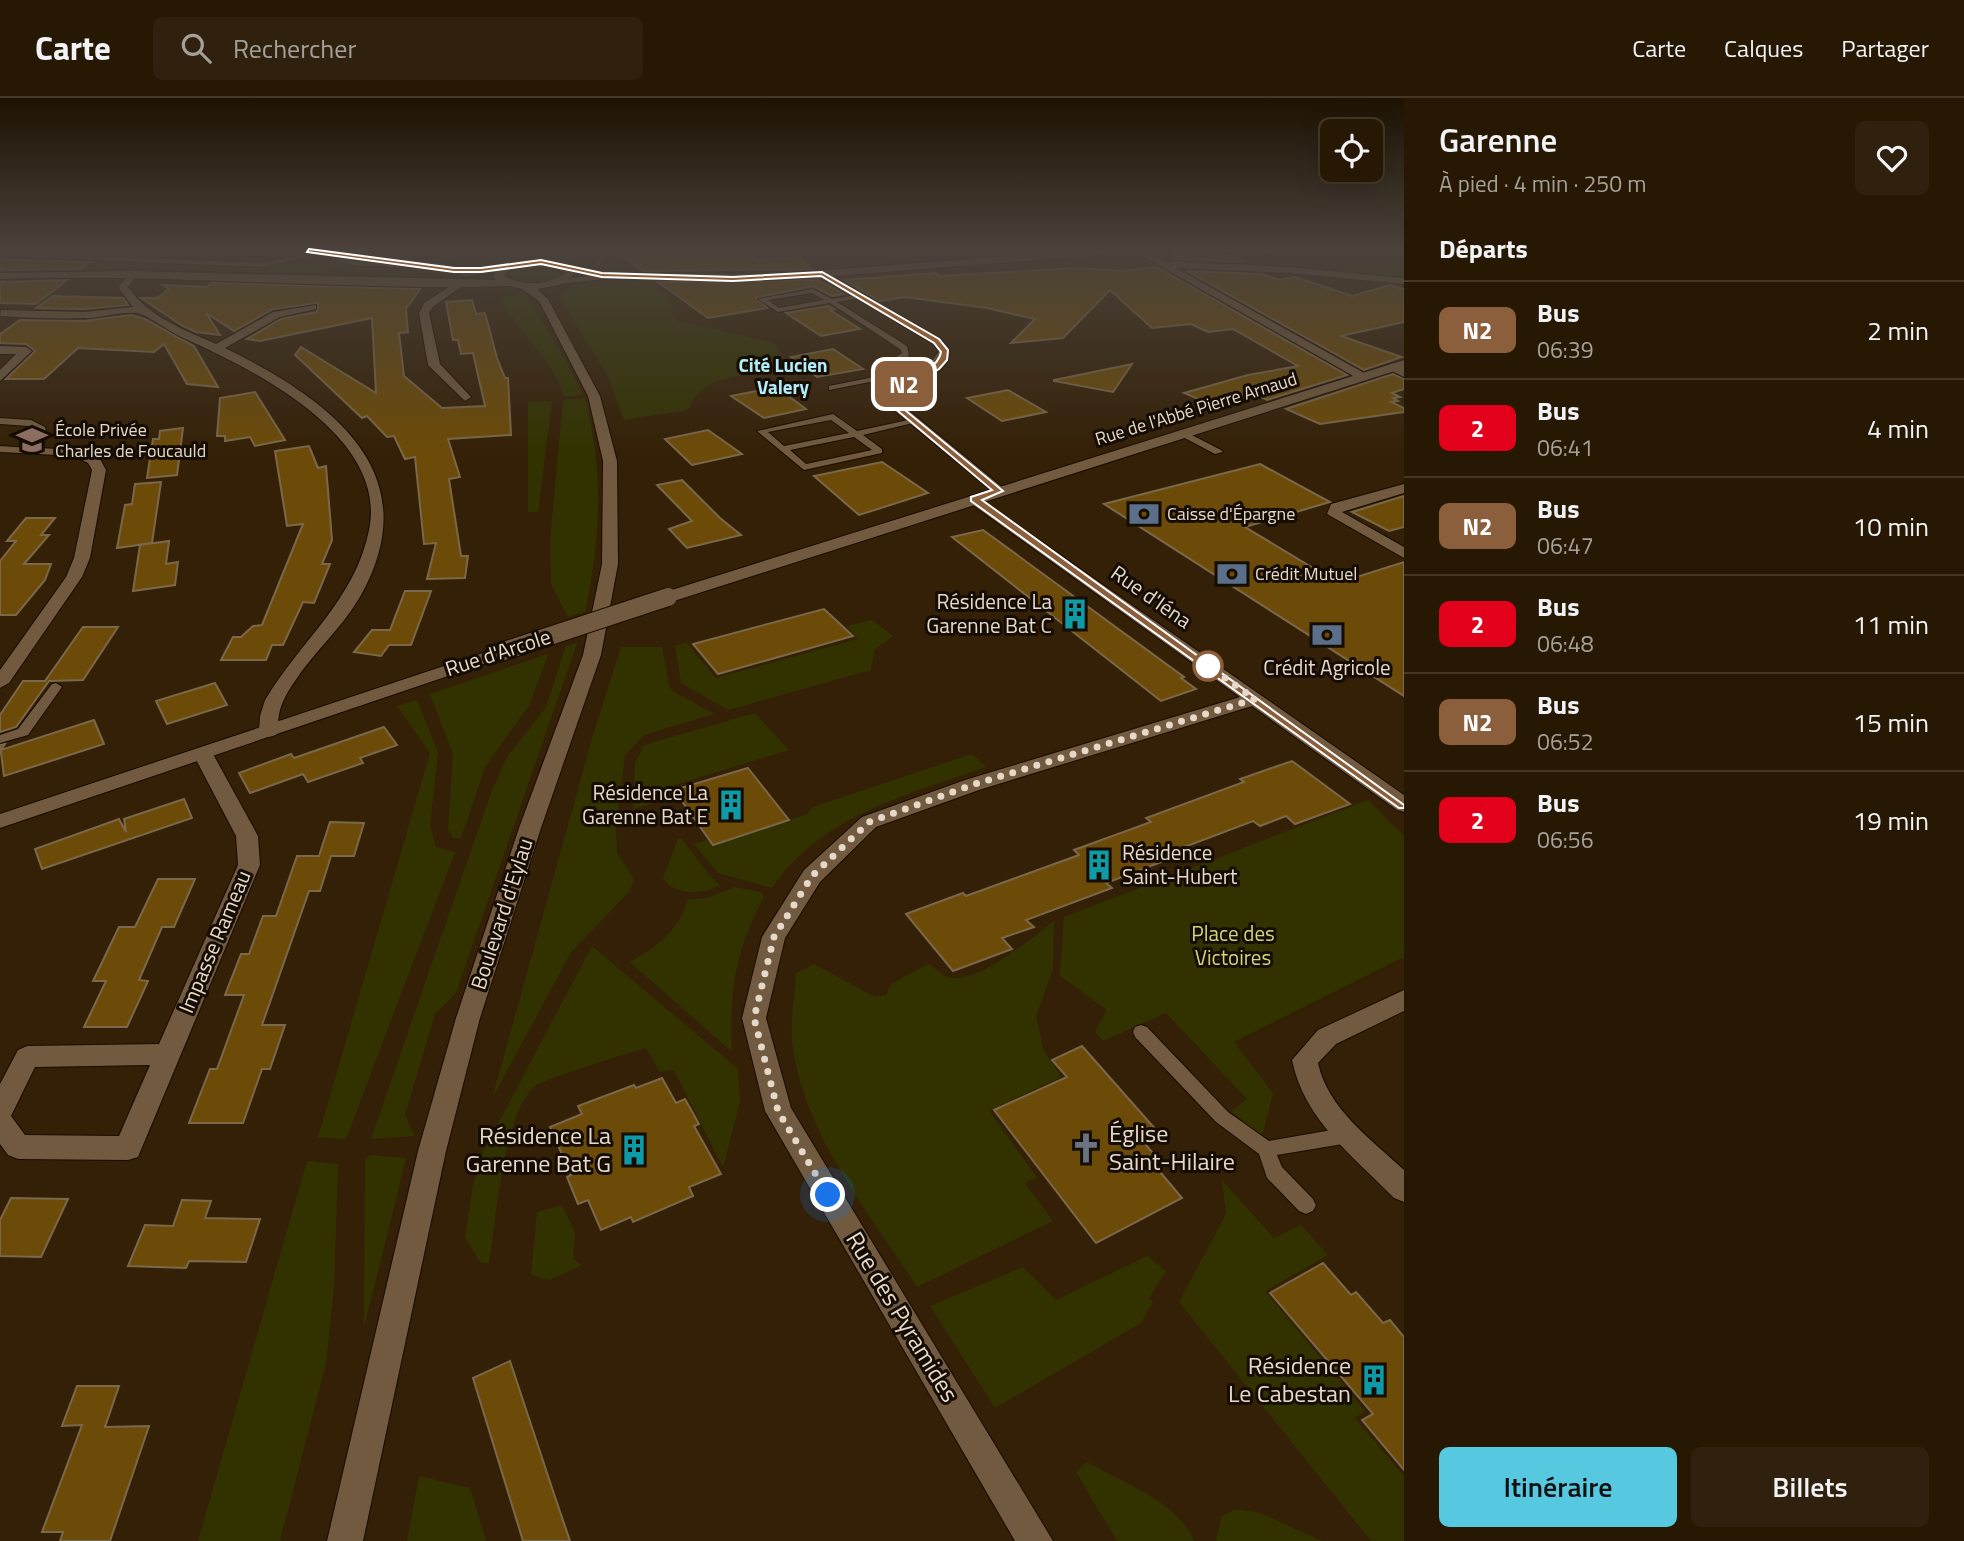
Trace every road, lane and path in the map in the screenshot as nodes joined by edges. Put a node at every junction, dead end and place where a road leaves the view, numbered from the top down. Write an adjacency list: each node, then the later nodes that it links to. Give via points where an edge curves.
1 (150, 318): 8 (street)
2 (269, 318): 8 (street)
3 (425, 318): 16 (street, via 434,365)
4 (553, 318): 47 (street, Boulevard d'Eylau, via 594,396 610,461 610,564 592,655 468,1018 432,1150)
5 (858, 318): 11 (lane, via 904,348 906,354 885,368)
6 (897, 318): 14 (street, via 945,351 936,368)
7 (1259, 318): 13 (street)
8 (217, 348): 33 (street, via 304,397 338,428 365,468 376,495 378,524 369,558 348,602 281,688 267,721)
9 (0, 350): 12 (street, via 26,351)
10 (1401, 368): 13 (street, Rue de l'Abbé Pierre Arnaud)
11 (889, 376): 14 (lane); 15 (lane)
12 (0, 377)
13 (1362, 377): 19 (street, Rue de l'Abbé Pierre Arnaud)
14 (905, 384): 18 (street, via 892,391 890,401)
15 (832, 388)
16 (465, 397)
17 (0, 421): 23 (lane, via 31,423 42,429 43,437)
18 (913, 422): 20 (lane); 27 (street)
19 (1182, 433): 24 (lane); 27 (street, Rue de l'Abbé Pierre Arnaud)
20 (856, 434): 22 (lane); 22 (lane, via 833,417 761,431); 22 (lane, via 879,451 804,467)
21 (0, 449): 23 (lane)
22 (783, 449)
23 (32, 451): 25 (lane)
24 (1218, 452)
25 (76, 453): 30 (street, via 94,460 99,470 82,558 60,601)
26 (1404, 488): 29 (street, via 1336,507 1334,514)
27 (998, 491): 28 (street, Rue d'Arcole)
28 (974, 499): 32 (street, Rue d'Iéna); 33 (street, Rue d'Arcole, bridge)
29 (1404, 553)
30 (0, 683)
31 (56, 687): 34 (lane, via 23,733)
32 (1255, 699): 36 (street, Rue d'Iéna); 48 (street, Rue des Pyramides, via 972,785 869,822 812,876 774,937 754,1018 778,1111)
33 (269, 731): 35 (street, Rue d'Arcole)
34 (0, 739)
35 (204, 754): 37 (street, Rue d'Arcole); 40 (street, Impasse Rameau, via 247,836 249,864)
36 (1404, 805)
37 (0, 821)
38 (1404, 1000): 43 (street, via 1327,1037 1305,1060 1310,1085 1326,1112)
39 (1141, 1032): 44 (lane, via 1222,1117)
40 (167, 1054): 41 (street, via 27,1057); 42 (street, Impasse Rameau, via 128,1148 18,1147)
41 (0, 1111)
42 (0, 1123)
43 (1349, 1135): 44 (lane); 45 (street)
44 (1266, 1149): 46 (lane, via 1274,1172)
45 (1404, 1189)
46 (1306, 1205)
47 (345, 1541)
48 (1035, 1541)

